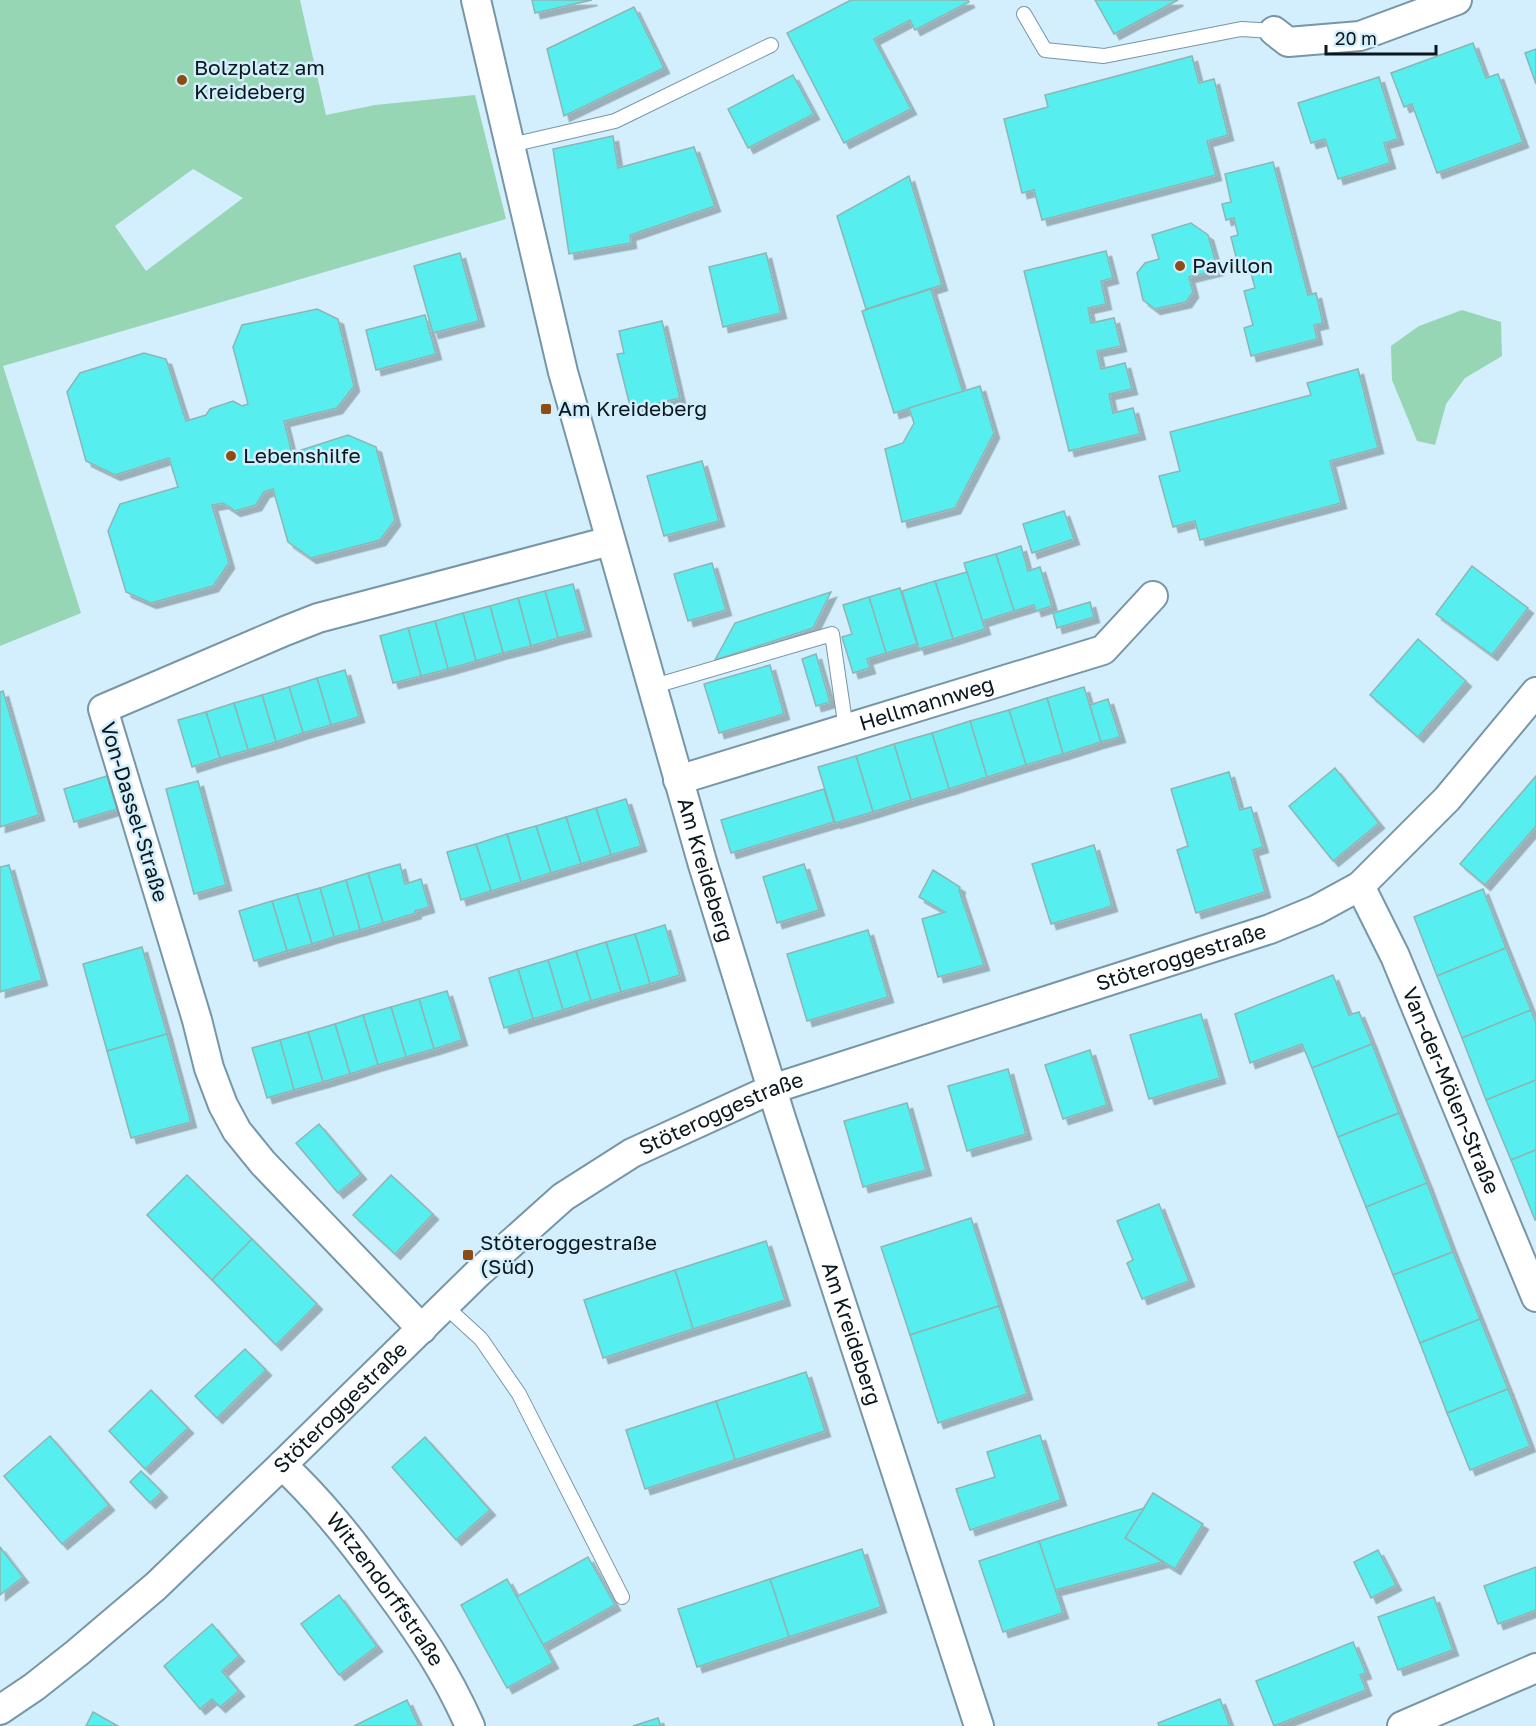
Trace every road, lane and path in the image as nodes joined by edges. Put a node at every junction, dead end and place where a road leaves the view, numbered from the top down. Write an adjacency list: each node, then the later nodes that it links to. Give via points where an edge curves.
1 (476, 0): 6 (street, Am Kreideberg)
2 (1457, 0): 4 (street, via 1359,36 1288,42)
3 (1024, 14): 4 (lane, via 1045,50 1104,56 1241,29)
4 (1274, 31)
5 (771, 45): 6 (lane, via 615,121)
6 (511, 146): 7 (street, Am Kreideberg, via 563,372)
7 (610, 541): 9 (street, Am Kreideberg); 17 (street, Von-Dassel-Straße, via 318,618 103,709 223,1105 237,1131 263,1164)
8 (1153, 596): 11 (street, Hellmannweg, via 1103,650)
9 (651, 687): 11 (lane, via 832,634); 12 (street, Am Kreideberg)
10 (1536, 692): 13 (street, Stöteroggestraße, via 1447,799)
11 (846, 729): 12 (street, Hellmannweg)
12 (678, 780): 14 (street, Am Kreideberg)
13 (1360, 886): 14 (street, Stöteroggestraße, via 1270,929); 15 (street, Van-der-Mölen-Straße, via 1395,956)
14 (772, 1089): 16 (street, Stöteroggestraße, via 632,1154 563,1197 478,1272); 23 (street, Am Kreideberg)
15 (1536, 1297)
16 (446, 1306): 17 (street, Stöteroggestraße); 19 (lane, via 481,1339 519,1394)
17 (422, 1329): 18 (street, Stöteroggestraße)
18 (282, 1465): 21 (street, Stöteroggestraße, via 156,1586 77,1653); 22 (street, Witzendorffstraße, via 345,1533 415,1626 443,1670)
19 (622, 1597)
20 (1536, 1668): 24 (street)
21 (0, 1710)
22 (470, 1726)
23 (979, 1726)
24 (1402, 1726)

